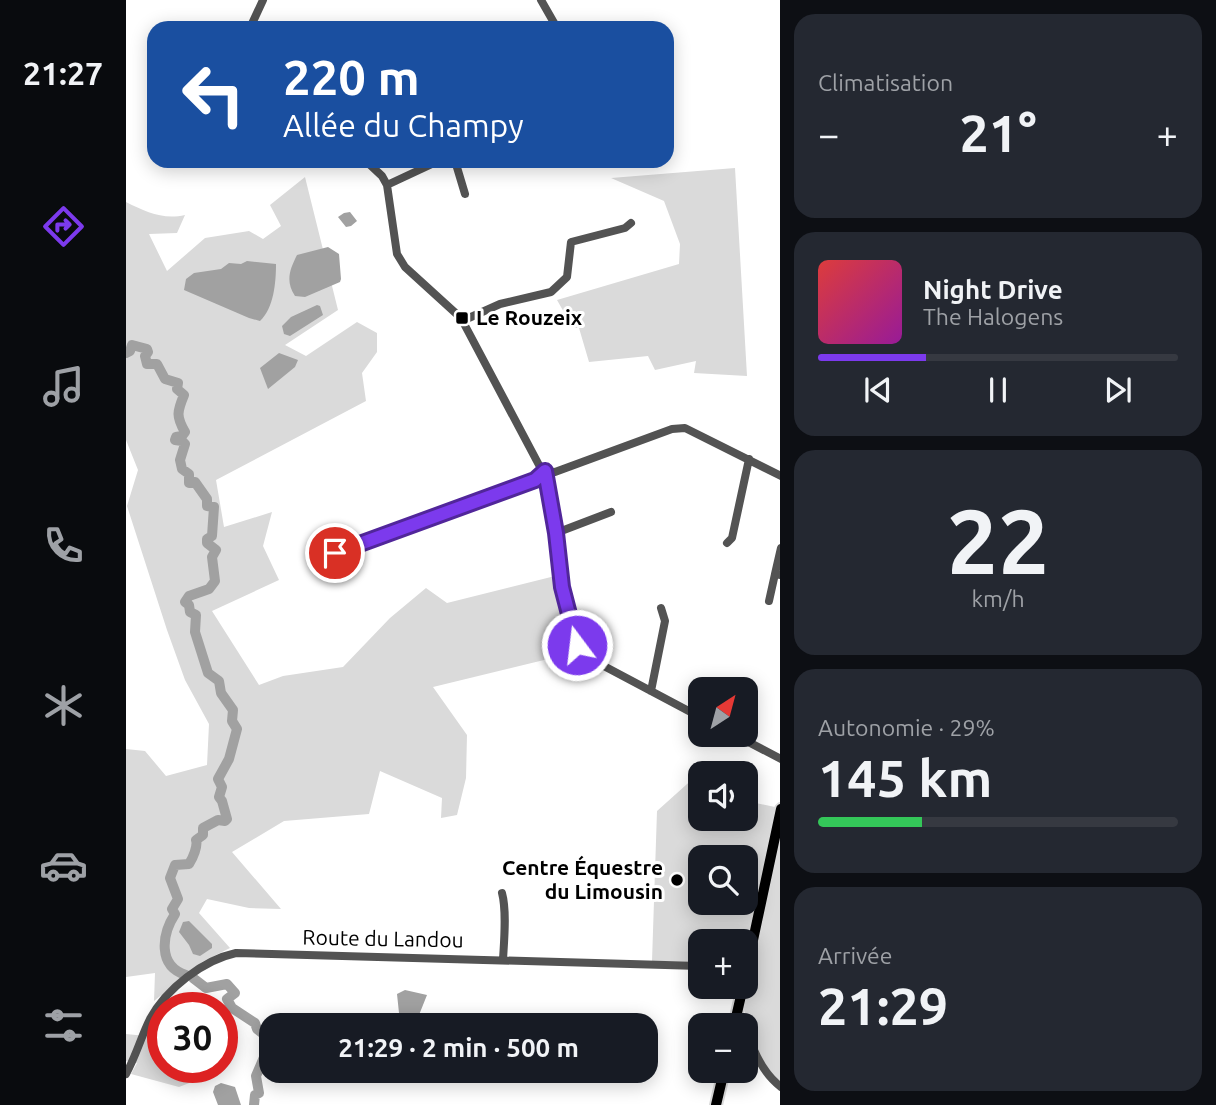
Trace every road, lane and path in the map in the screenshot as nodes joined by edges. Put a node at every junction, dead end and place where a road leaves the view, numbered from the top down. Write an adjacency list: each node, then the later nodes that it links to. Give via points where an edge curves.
1 (263, 0): 3 (street)
2 (541, 0): 4 (street)
3 (253, 21)
4 (553, 21)
5 (373, 168): 8 (street)
6 (423, 168): 8 (street)
7 (457, 168): 9 (street)
8 (387, 185): 11 (street, via 397,254)
9 (465, 194)
10 (631, 223): 11 (street, via 571,242 567,277 551,292 500,304)
11 (462, 321): 13 (street)
12 (749, 459): 13 (street, via 685,428 555,472); 14 (street); 17 (street, via 732,538)
13 (545, 471): 16 (street); 19 (street, via 535,480)
14 (780, 476)
15 (611, 512): 16 (street)
16 (556, 533): 23 (street, via 562,587 577,645 585,656)
17 (727, 543)
18 (780, 548): 20 (street)
19 (315, 559)
20 (778, 574): 21 (street)
21 (769, 601)
22 (661, 608): 23 (street, via 665,621)
23 (651, 691): 24 (street)
24 (688, 711)
25 (758, 747): 26 (street)
26 (780, 759)
27 (780, 809): 29 (main road)
28 (502, 893): 30 (street, via 506,906)
29 (755, 929)
30 (503, 960): 31 (street, Route du Landou); 33 (street, Route du Landou, via 225,956 193,974 164,999 149,1020)
31 (688, 966)
32 (758, 1058): 35 (street)
33 (126, 1074)
34 (721, 1083): 36 (main road)
35 (780, 1087)
36 (716, 1105)

